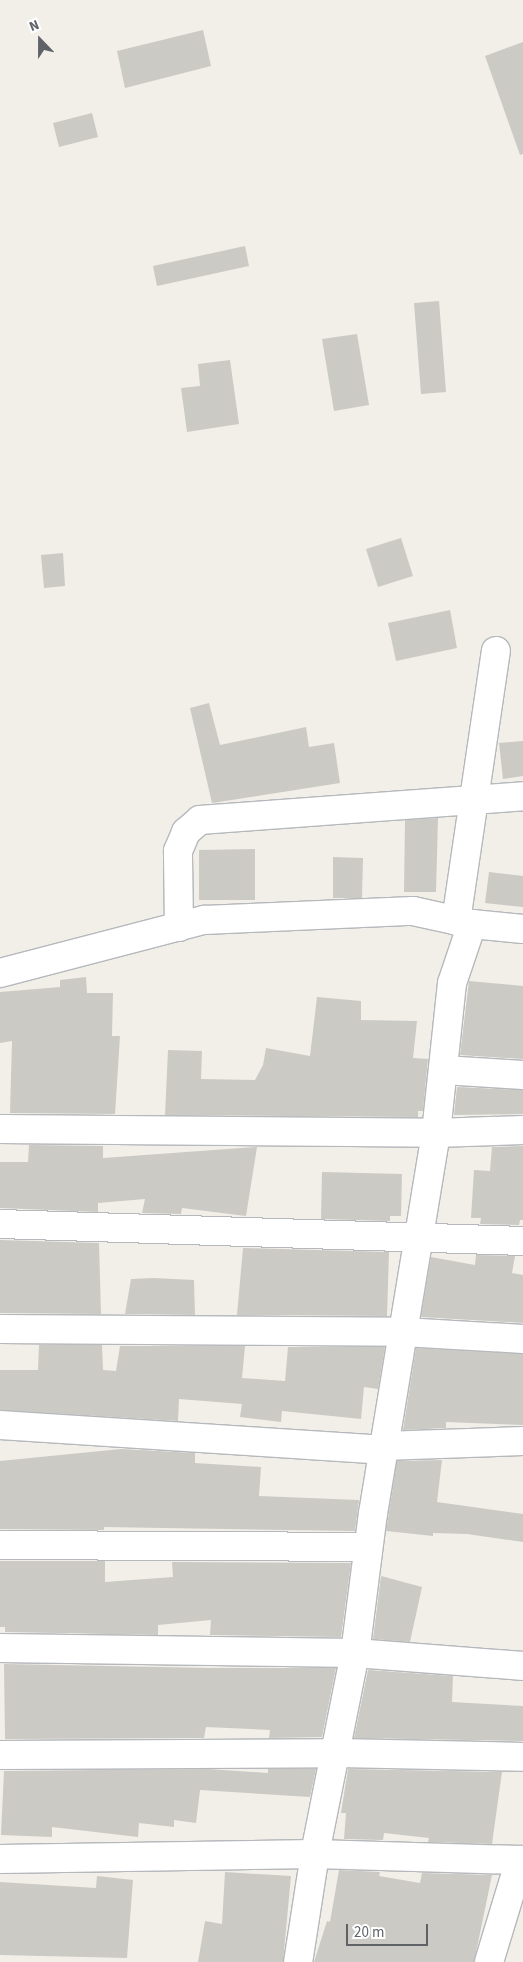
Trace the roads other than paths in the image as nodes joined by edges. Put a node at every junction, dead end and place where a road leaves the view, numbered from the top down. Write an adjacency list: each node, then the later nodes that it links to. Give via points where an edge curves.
1 (496, 651): 3 (street)
2 (523, 796): 3 (street)
3 (473, 802): 4 (street); 5 (street, via 200,820 186,832 178,851)
4 (464, 923): 5 (street, via 414,911 204,920); 6 (street); 8 (street, via 452,983)
5 (179, 927): 7 (street)
6 (523, 929)
7 (0, 973)
8 (444, 1070): 9 (street); 12 (street)
9 (523, 1075)
10 (0, 1129): 12 (street)
11 (523, 1130): 12 (street)
12 (436, 1133): 14 (street)
13 (0, 1224): 14 (street)
14 (417, 1236): 15 (street); 17 (street)
15 (523, 1241)
16 (0, 1329): 17 (street)
17 (403, 1332): 18 (street); 21 (street)
18 (523, 1339)
19 (0, 1425): 21 (street, via 382,1450)
20 (523, 1440): 21 (street)
21 (383, 1446): 23 (street)
22 (0, 1545): 23 (street)
23 (368, 1547): 25 (street)
24 (0, 1648): 25 (street)
25 (355, 1654): 26 (street); 27 (street)
26 (523, 1666)
27 (338, 1753): 28 (street); 29 (street); 30 (street)
28 (0, 1755)
29 (523, 1757)
30 (315, 1854): 31 (street); 32 (street); 33 (street)
31 (522, 1857): 34 (street)
32 (0, 1859)
33 (298, 1962)
34 (489, 1962)

